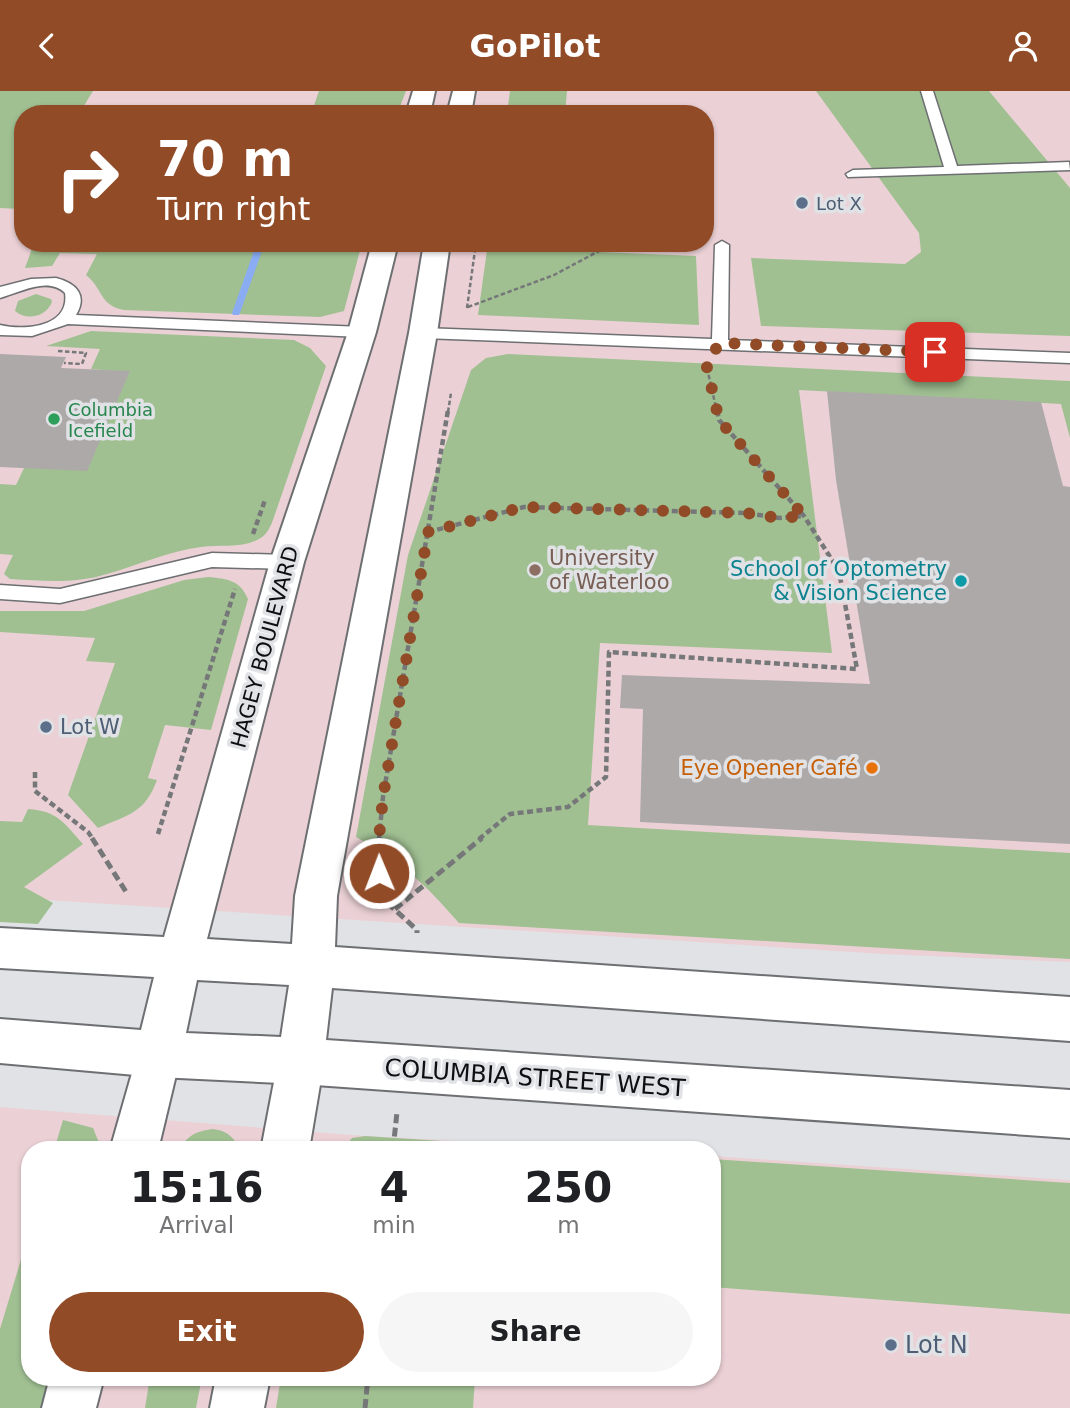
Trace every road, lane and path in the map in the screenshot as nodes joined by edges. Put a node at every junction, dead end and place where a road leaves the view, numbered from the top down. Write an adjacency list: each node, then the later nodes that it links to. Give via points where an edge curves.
1 (927, 91): 3 (lane)
2 (1069, 166): 3 (lane)
3 (952, 170): 4 (lane)
4 (853, 174)
5 (722, 245): 16 (lane)
6 (385, 252): 15 (street, HAGEY BOULEVARD)
7 (432, 252): 15 (street, HAGEY BOULEVARD)
8 (475, 252): 11 (path)
9 (597, 252): 11 (path, via 554,275)
10 (0, 293): 13 (lane, via 31,282 58,283 73,294 74,302)
11 (468, 307): 12 (path)
12 (466, 313)
13 (63, 319): 14 (lane, via 37,331); 15 (lane)
14 (0, 330)
15 (392, 333): 16 (lane); 21 (street, HAGEY BOULEVARD); 29 (street, HAGEY BOULEVARD, via 319,883)
16 (720, 343): 17 (lane); 19 (path, via 706,363 719,420)
17 (1070, 358)
18 (453, 385): 20 (path)
19 (804, 516): 20 (path, via 524,507); 25 (path, via 839,571 857,669 609,652 606,776 568,807 510,814)
20 (428, 532): 25 (path, via 378,848 381,897)
21 (287, 562): 22 (lane, via 212,560 60,596); 28 (street, HAGEY BOULEVARD)
22 (0, 592)
23 (35, 772): 24 (path, via 35,791 89,832)
24 (128, 895)
25 (395, 909): 26 (path, via 417,930)
26 (417, 941)
27 (0, 948): 28 (street)
28 (180, 959): 29 (street); 32 (street, HAGEY BOULEVARD)
29 (313, 966): 30 (street); 33 (street, HAGEY BOULEVARD)
30 (1070, 1019)
31 (0, 1041): 32 (street, COLUMBIA STREET WEST)
32 (158, 1054): 33 (street, COLUMBIA STREET WEST); 36 (street, HAGEY BOULEVARD)
33 (301, 1061): 35 (street, COLUMBIA STREET WEST); 37 (street, HAGEY BOULEVARD)
34 (398, 1109): 38 (path)
35 (1070, 1114)
36 (136, 1141)
37 (287, 1141)
38 (394, 1141)
39 (75, 1386): 42 (street)
40 (241, 1386): 43 (street)
41 (367, 1386): 44 (path)
42 (69, 1408)
43 (237, 1408)
44 (365, 1408)

